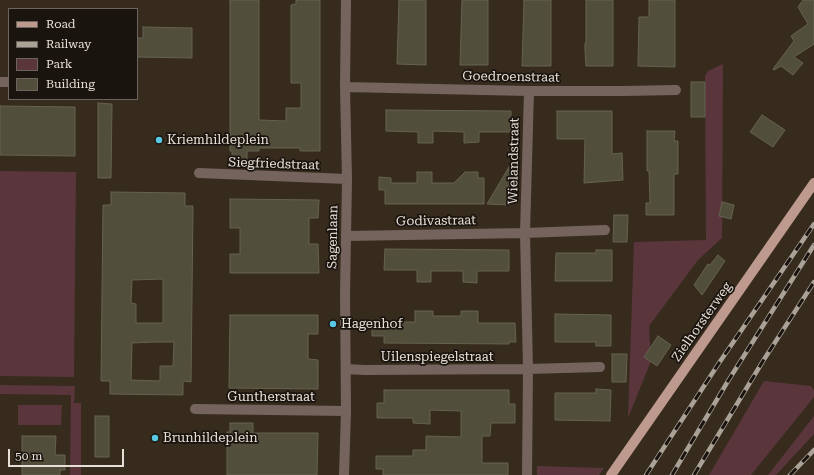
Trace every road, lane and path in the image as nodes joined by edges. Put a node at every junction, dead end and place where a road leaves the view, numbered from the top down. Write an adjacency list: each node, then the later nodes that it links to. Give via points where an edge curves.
1 (346, 0): 2 (street, Sagenlaan)
2 (345, 87): 4 (street, Goedroenstraat); 6 (street, Sagenlaan)
3 (676, 90): 4 (street, Goedroenstraat)
4 (529, 91): 9 (street, Wielandstraat)
5 (199, 173): 6 (street, Siegfriedstraat)
6 (347, 179): 10 (street, Sagenlaan)
7 (814, 183): 18 (main road, Zielhorsterweg)
8 (604, 230): 9 (street)
9 (525, 233): 10 (street, Godivastraat); 13 (street, Wielandstraat)
10 (346, 236): 12 (street, Sagenlaan)
11 (600, 367): 13 (street)
12 (346, 368): 13 (street, Uilenspiegelstraat); 15 (street, Sagenlaan)
13 (528, 369): 17 (street, Wielandstraat)
14 (195, 409): 15 (street, Guntherstraat)
15 (346, 411): 16 (street, Sagenlaan)
16 (344, 475)
17 (527, 475)
18 (611, 475)

